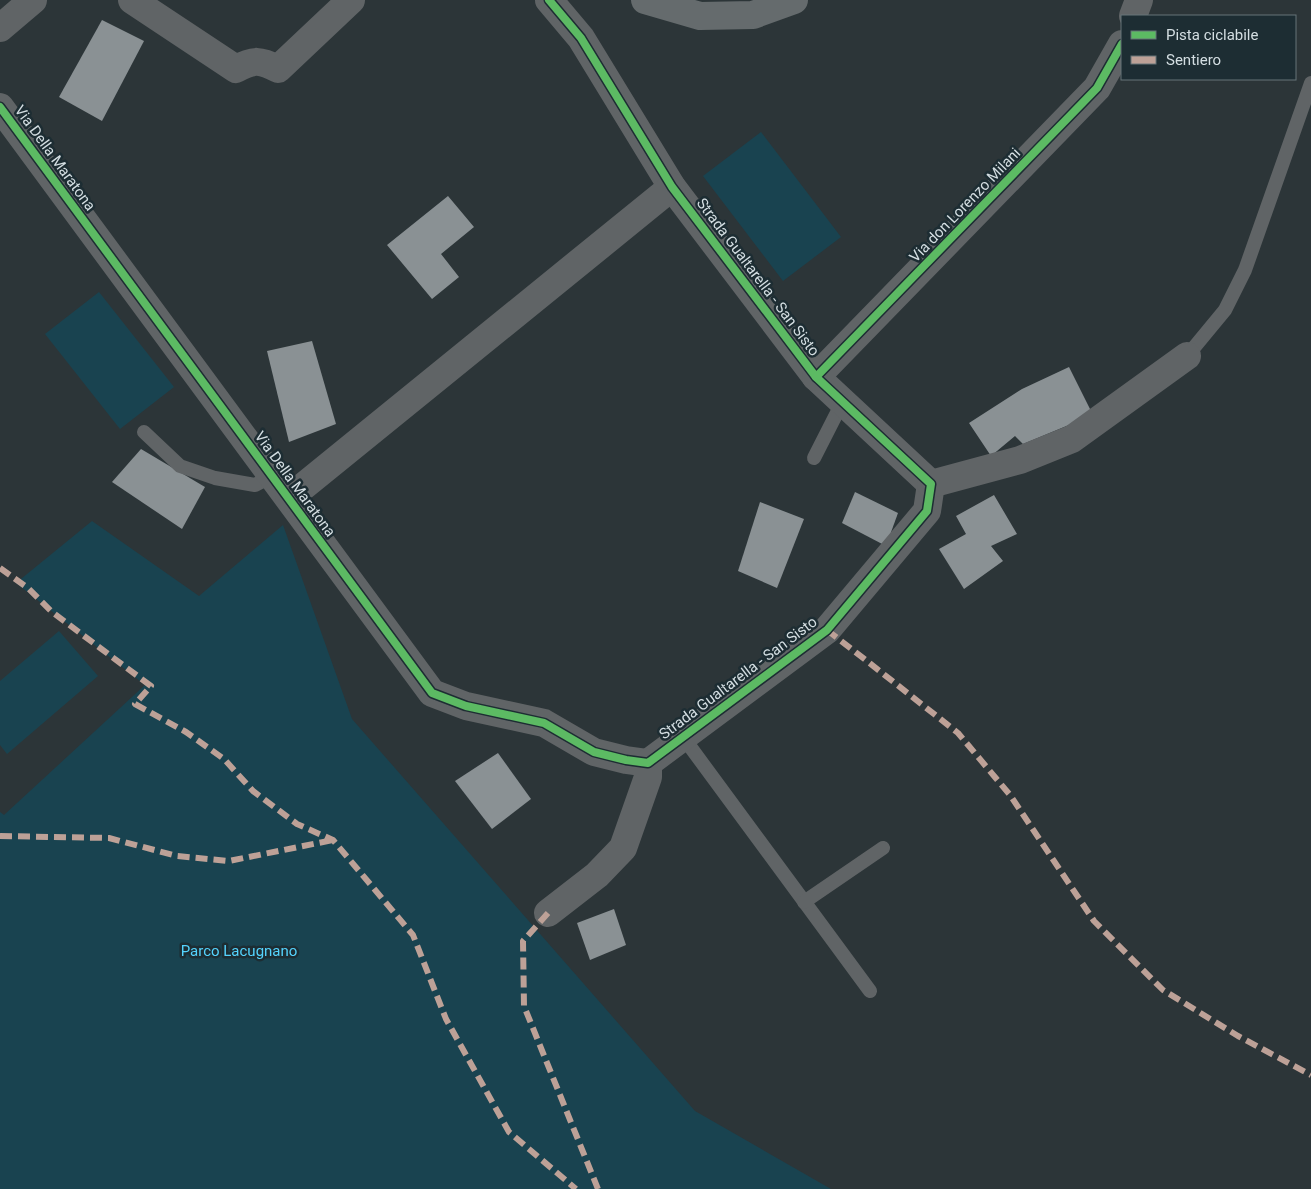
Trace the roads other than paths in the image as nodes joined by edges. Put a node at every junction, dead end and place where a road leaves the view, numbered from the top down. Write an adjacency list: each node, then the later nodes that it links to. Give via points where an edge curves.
1 (33, 0): 9 (street)
2 (132, 0): 3 (street, via 236,69 264,61 278,69)
3 (351, 0)
4 (549, 0): 13 (street, Strada Gualtarella - San Sisto, via 581,38)
5 (645, 0): 6 (highway, via 700,16 753,15)
6 (794, 0)
7 (1139, 0): 8 (street)
8 (1133, 15)
9 (0, 28)
10 (1121, 46): 15 (street, Via don Lorenzo Milani, via 1098,88)
11 (1311, 83): 14 (lane, via 1245,270 1225,310)
12 (0, 107): 19 (street, Via Della Maratona)
13 (672, 187): 15 (street, Strada Gualtarella - San Sisto); 21 (street)
14 (1187, 356): 20 (street, via 1072,439 1020,460)
15 (816, 377): 16 (street, Strada Gualtarella - San Sisto)
16 (843, 401): 18 (lane); 20 (street, Strada Gualtarella - San Sisto)
17 (144, 432): 19 (lane, via 180,466 215,478 255,485)
18 (814, 458)
19 (272, 476): 21 (street, Via Della Maratona)
20 (931, 484): 22 (street, Strada Gualtarella - San Sisto, via 927,511 827,630)
21 (289, 498): 23 (street, Via Della Maratona, via 432,693 466,706 544,723 594,752)
22 (683, 737): 23 (street, Strada Gualtarella - San Sisto); 25 (lane)
23 (648, 762): 26 (street, via 648,777 623,848 597,875)
24 (883, 848): 25 (lane)
25 (804, 902): 27 (lane)
26 (548, 913)
27 (870, 991)

